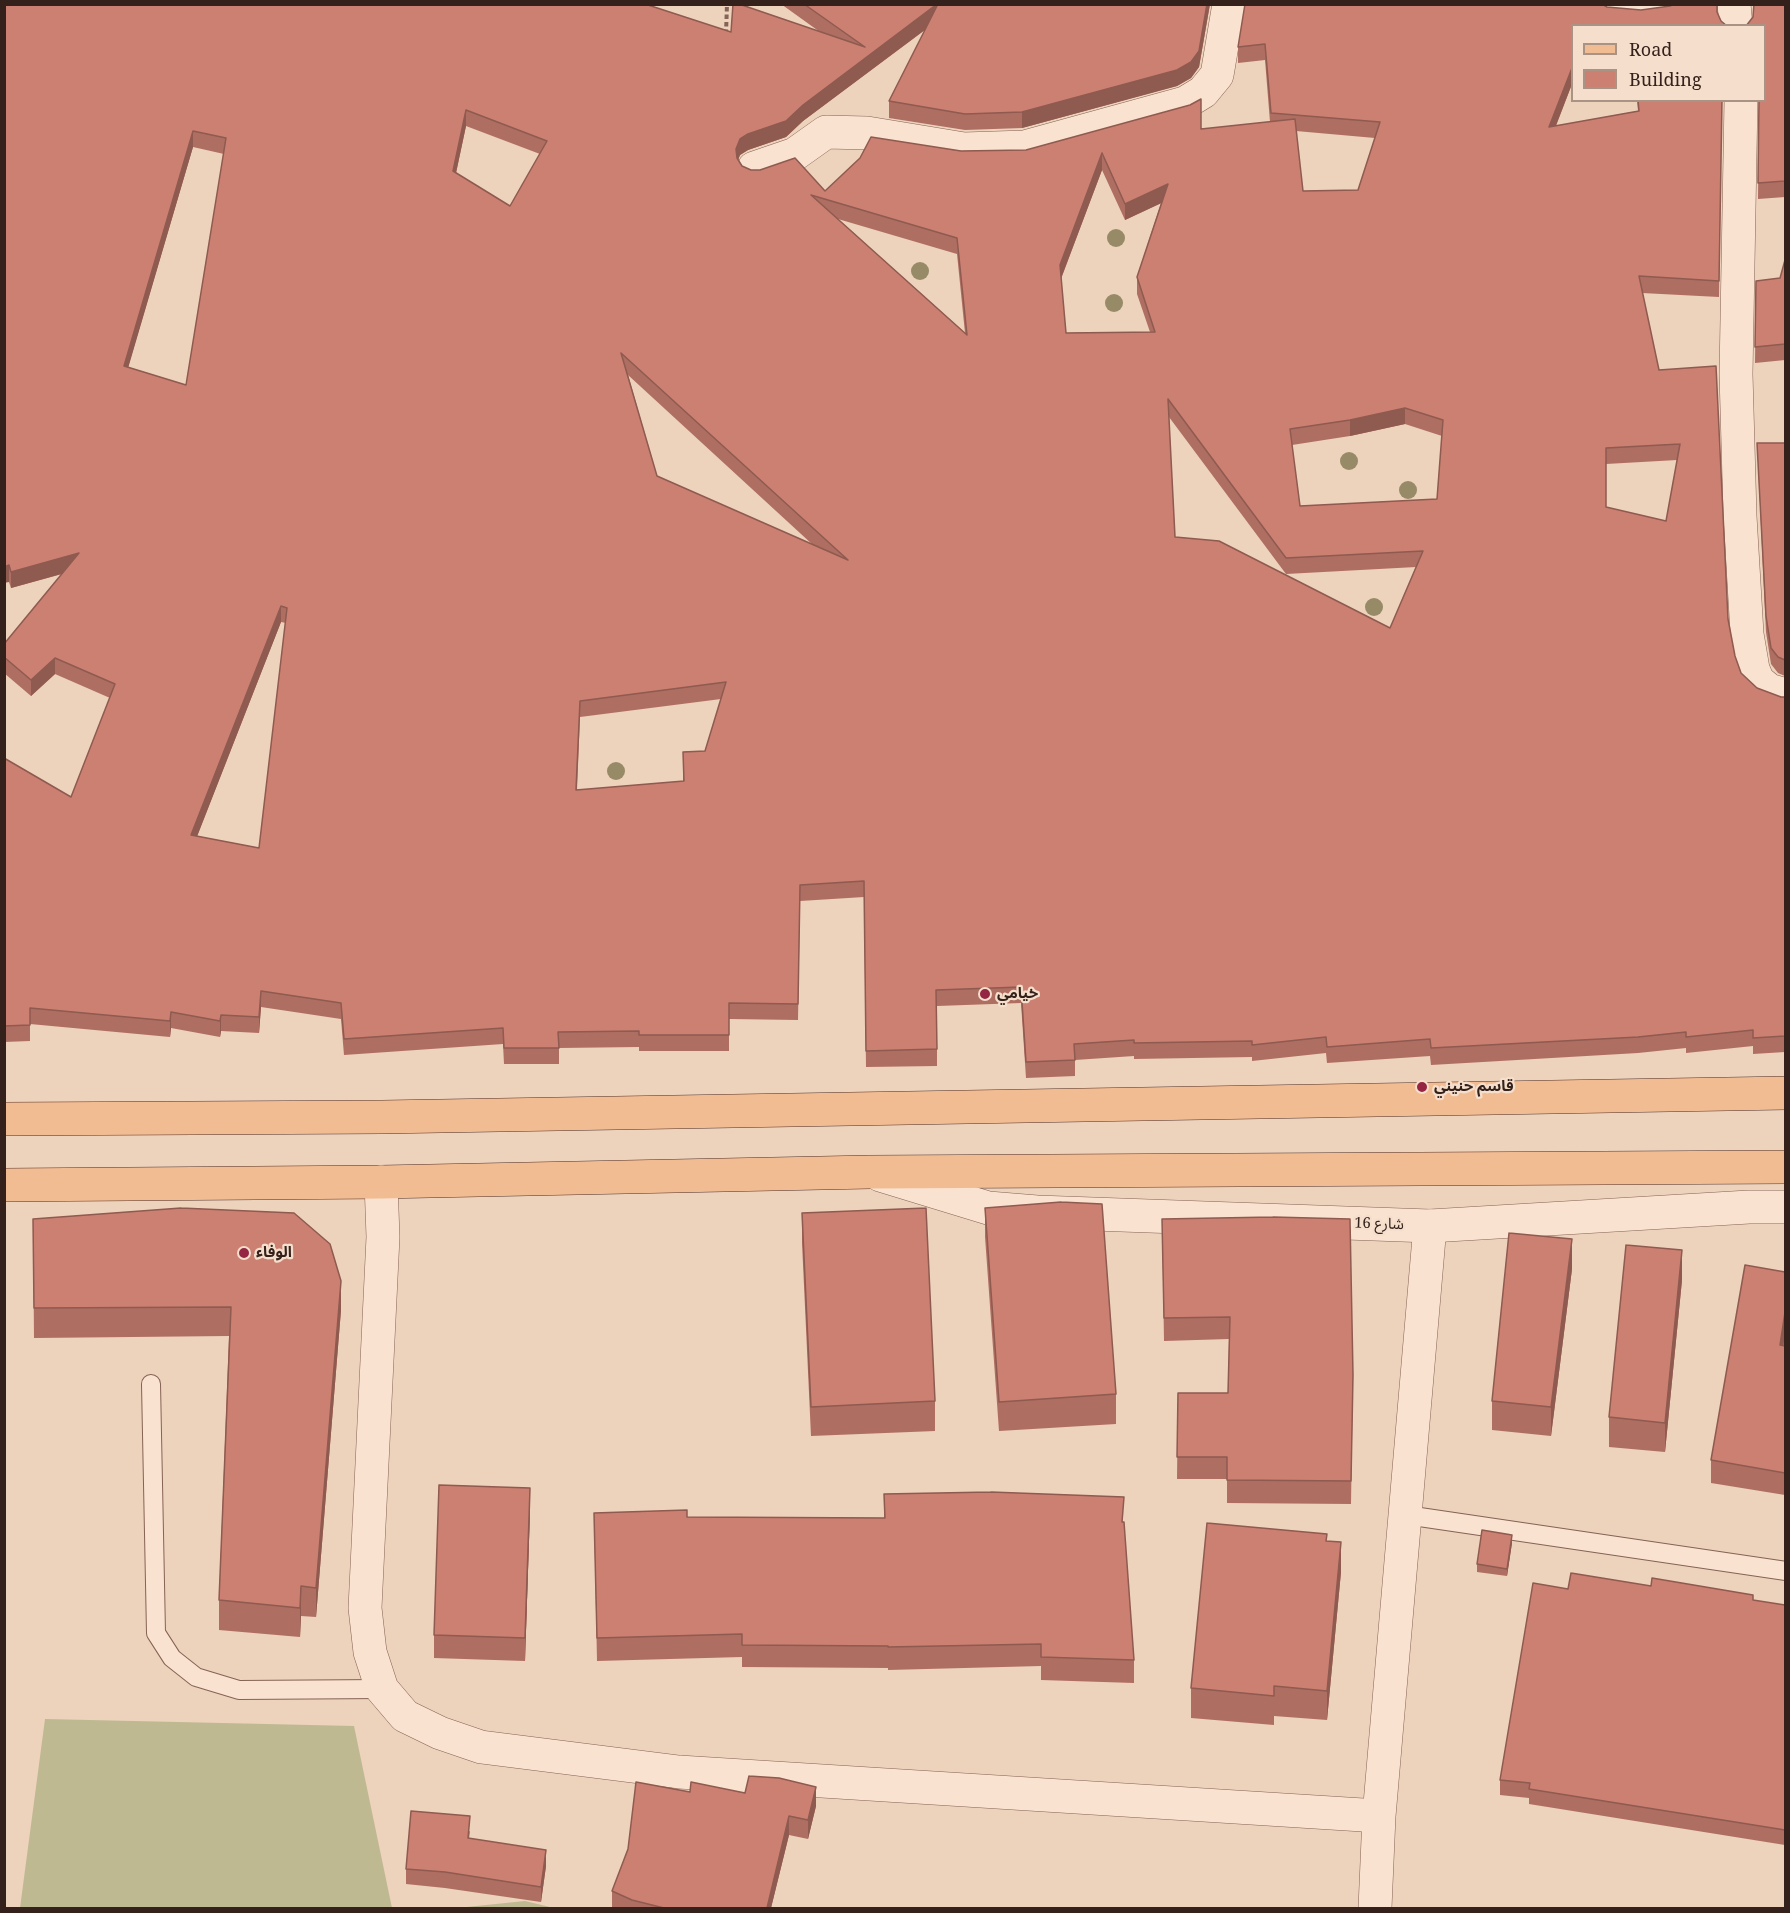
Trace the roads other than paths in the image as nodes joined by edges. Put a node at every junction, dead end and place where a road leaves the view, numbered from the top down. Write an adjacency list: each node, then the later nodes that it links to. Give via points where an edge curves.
1 (1229, 4): 7 (street, via 1217,75 1203,92 1185,104 1025,147 964,149 867,133 826,132 795,154)
2 (1609, 4): 3 (street)
3 (1667, 4)
4 (1734, 4): 5 (street)
5 (1736, 24)
6 (1741, 102): 8 (street, via 1736,374 1746,613 1758,681)
7 (754, 168)
8 (1785, 695)
9 (1785, 1093): 10 (main road, via 406,1117)
10 (4, 1119)
11 (1785, 1167): 12 (main road)
12 (870, 1172): 13 (main road); 16 (street, شارع 16, via 987,1208)
13 (381, 1182): 14 (main road); 20 (street, via 383,1237 365,1608 370,1652)
14 (4, 1185)
15 (1785, 1207): 16 (street, شارع 16)
16 (1430, 1226): 18 (street)
17 (152, 1384): 20 (lane, via 156,1634 172,1658 196,1677 239,1690)
18 (1406, 1515): 19 (lane); 21 (street)
19 (1785, 1571)
20 (382, 1689): 21 (street, via 405,1716 440,1733 481,1747 531,1754 679,1772)
21 (1379, 1816): 22 (street)
22 (1375, 1908)

